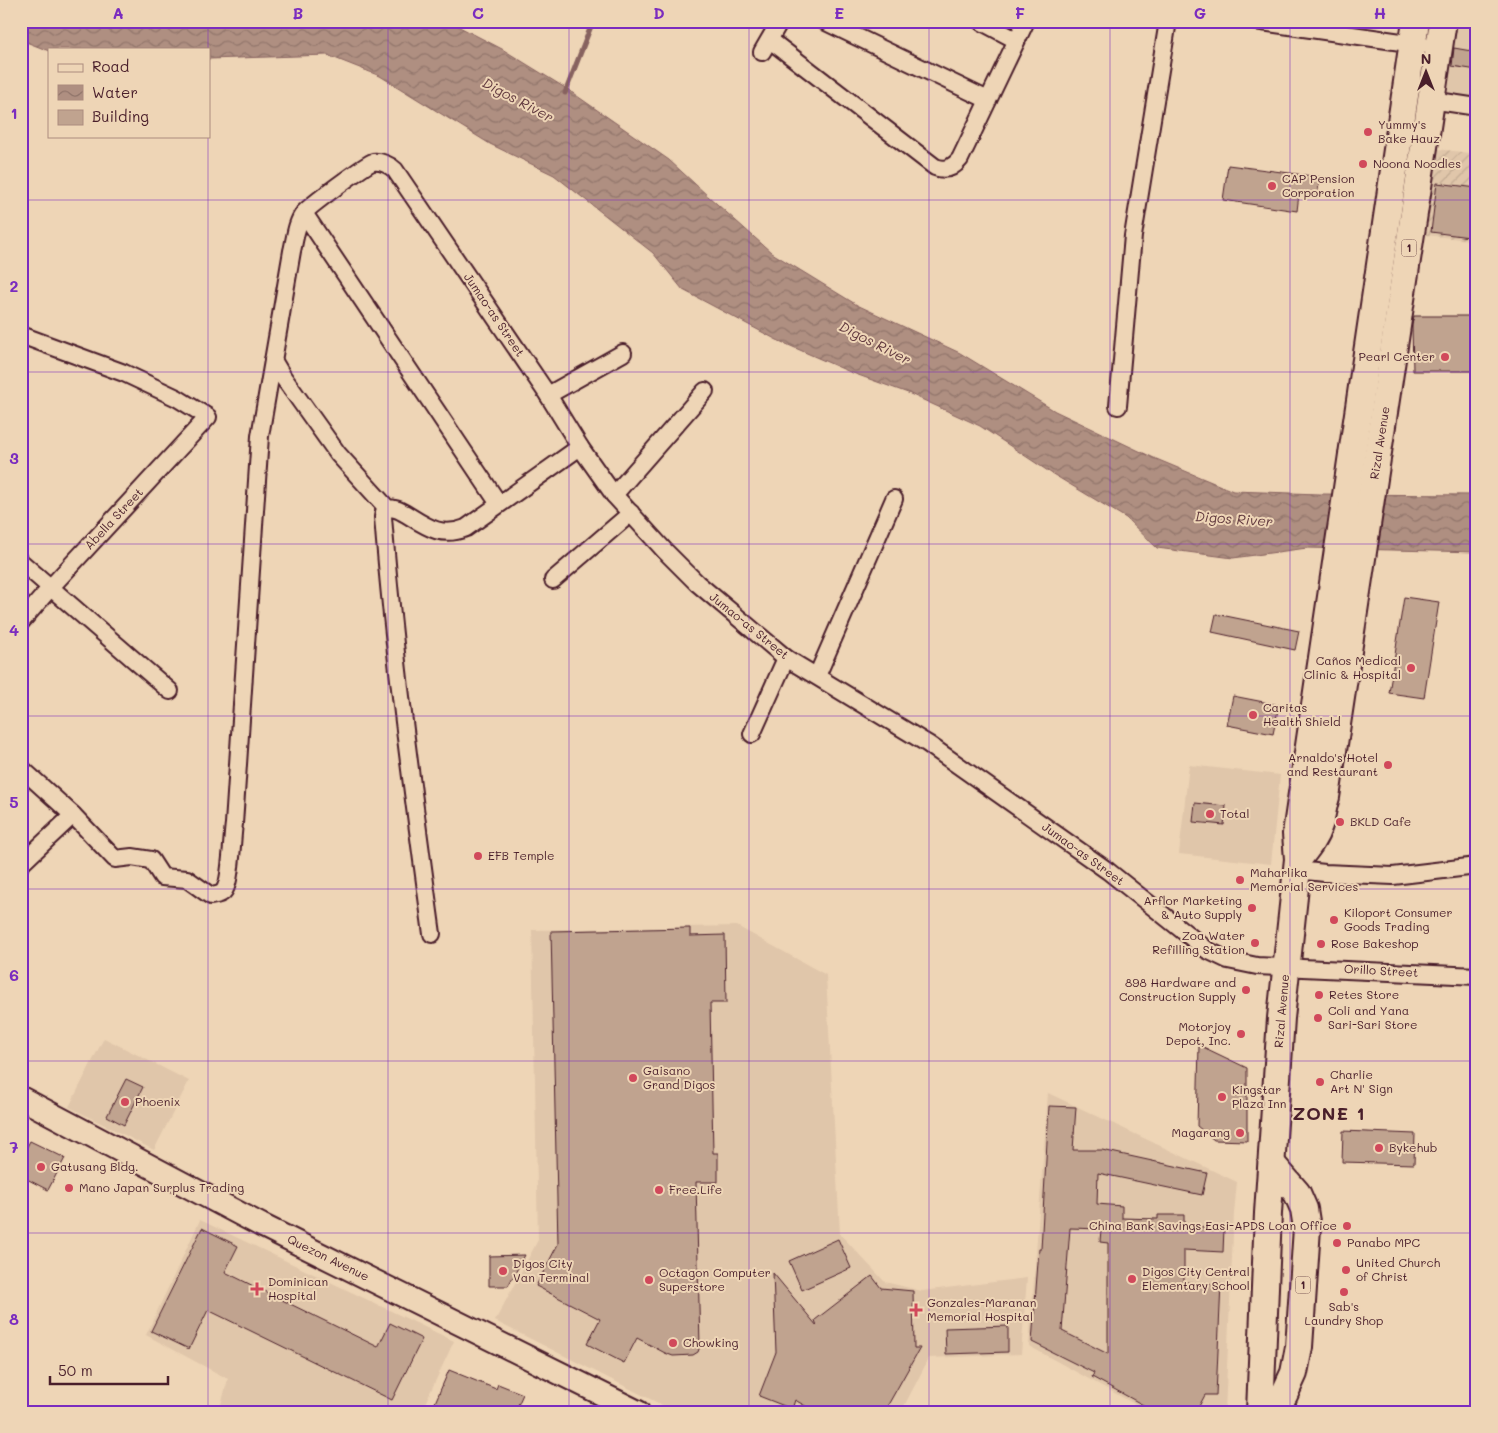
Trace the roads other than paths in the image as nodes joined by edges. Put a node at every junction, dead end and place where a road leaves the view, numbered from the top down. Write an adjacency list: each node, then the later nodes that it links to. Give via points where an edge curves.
1 (780, 21): 11 (street, via 766,46 938,168 949,168 960,160)
2 (824, 21): 11 (street)
3 (980, 21): 9 (street)
4 (1026, 21): 9 (street)
5 (1168, 21): 20 (street, via 1133,236)
6 (1255, 21): 8 (street)
7 (1442, 21): 10 (main road, Rizal Avenue / 1)
8 (1414, 32): 10 (street); 27 (main road, Rizal Avenue / 1)
9 (1016, 40): 11 (street)
10 (1439, 48): 12 (main road, Rizal Avenue / 1)
11 (988, 100)
12 (1431, 100): 13 (street); 28 (main road, Rizal Avenue / 1)
13 (1477, 107)
14 (304, 213): 17 (street, via 292,251); 19 (street, Jumao-as Street, via 368,164 377,162 392,167); 24 (street)
15 (21, 335): 31 (street, Abella Street, via 124,373 176,398 208,418)
16 (623, 352): 19 (street)
17 (273, 360): 25 (street, via 338,454); 38 (street, via 260,436 234,824 225,889 212,896 187,880 162,877 151,860 132,856 115,859)
18 (704, 391): 22 (street)
19 (548, 394): 21 (street, Jumao-as Street)
20 (1118, 406)
21 (580, 447): 22 (street, Jumao-as Street); 24 (street)
22 (614, 495): 26 (street, Jumao-as Street)
23 (894, 499): 34 (street)
24 (499, 504): 25 (street, via 466,528 453,532 431,529 397,509)
25 (387, 508): 42 (street, via 383,517 390,597 410,778)
26 (631, 513): 30 (street); 33 (street, Jumao-as Street, via 697,583)
27 (1342, 517): 28 (main road); 40 (main road, Rizal Avenue / 1, via 1296,834)
28 (1368, 522): 40 (main road, Rizal Avenue / 1, via 1326,797 1320,823)
29 (21, 562): 31 (street)
30 (554, 580)
31 (51, 587): 32 (street, Abella Street); 35 (street)
32 (21, 622)
33 (786, 658): 34 (street, Jumao-as Street); 36 (street)
34 (817, 676): 43 (street, Jumao-as Street, via 971,774 1108,871 1207,950 1244,964)
35 (170, 690)
36 (752, 734)
37 (21, 768): 38 (street)
38 (73, 814): 39 (street)
39 (21, 864)
40 (1297, 864): 41 (street, via 1334,874 1393,876); 43 (main road, Rizal Avenue / 1)
41 (1477, 866)
42 (432, 934)
43 (1286, 966): 44 (street, Orillo Street); 46 (main road, Rizal Avenue / 1)
44 (1477, 976)
45 (21, 1098): 47 (main road, Quezon Avenue, via 261,1225)
46 (1272, 1164): 48 (main road, Rizal Avenue / 1); 49 (main road, 1, via 1297,1193 1307,1228 1299,1347 1294,1373)
47 (638, 1412)
48 (1260, 1412)
49 (1274, 1412)

